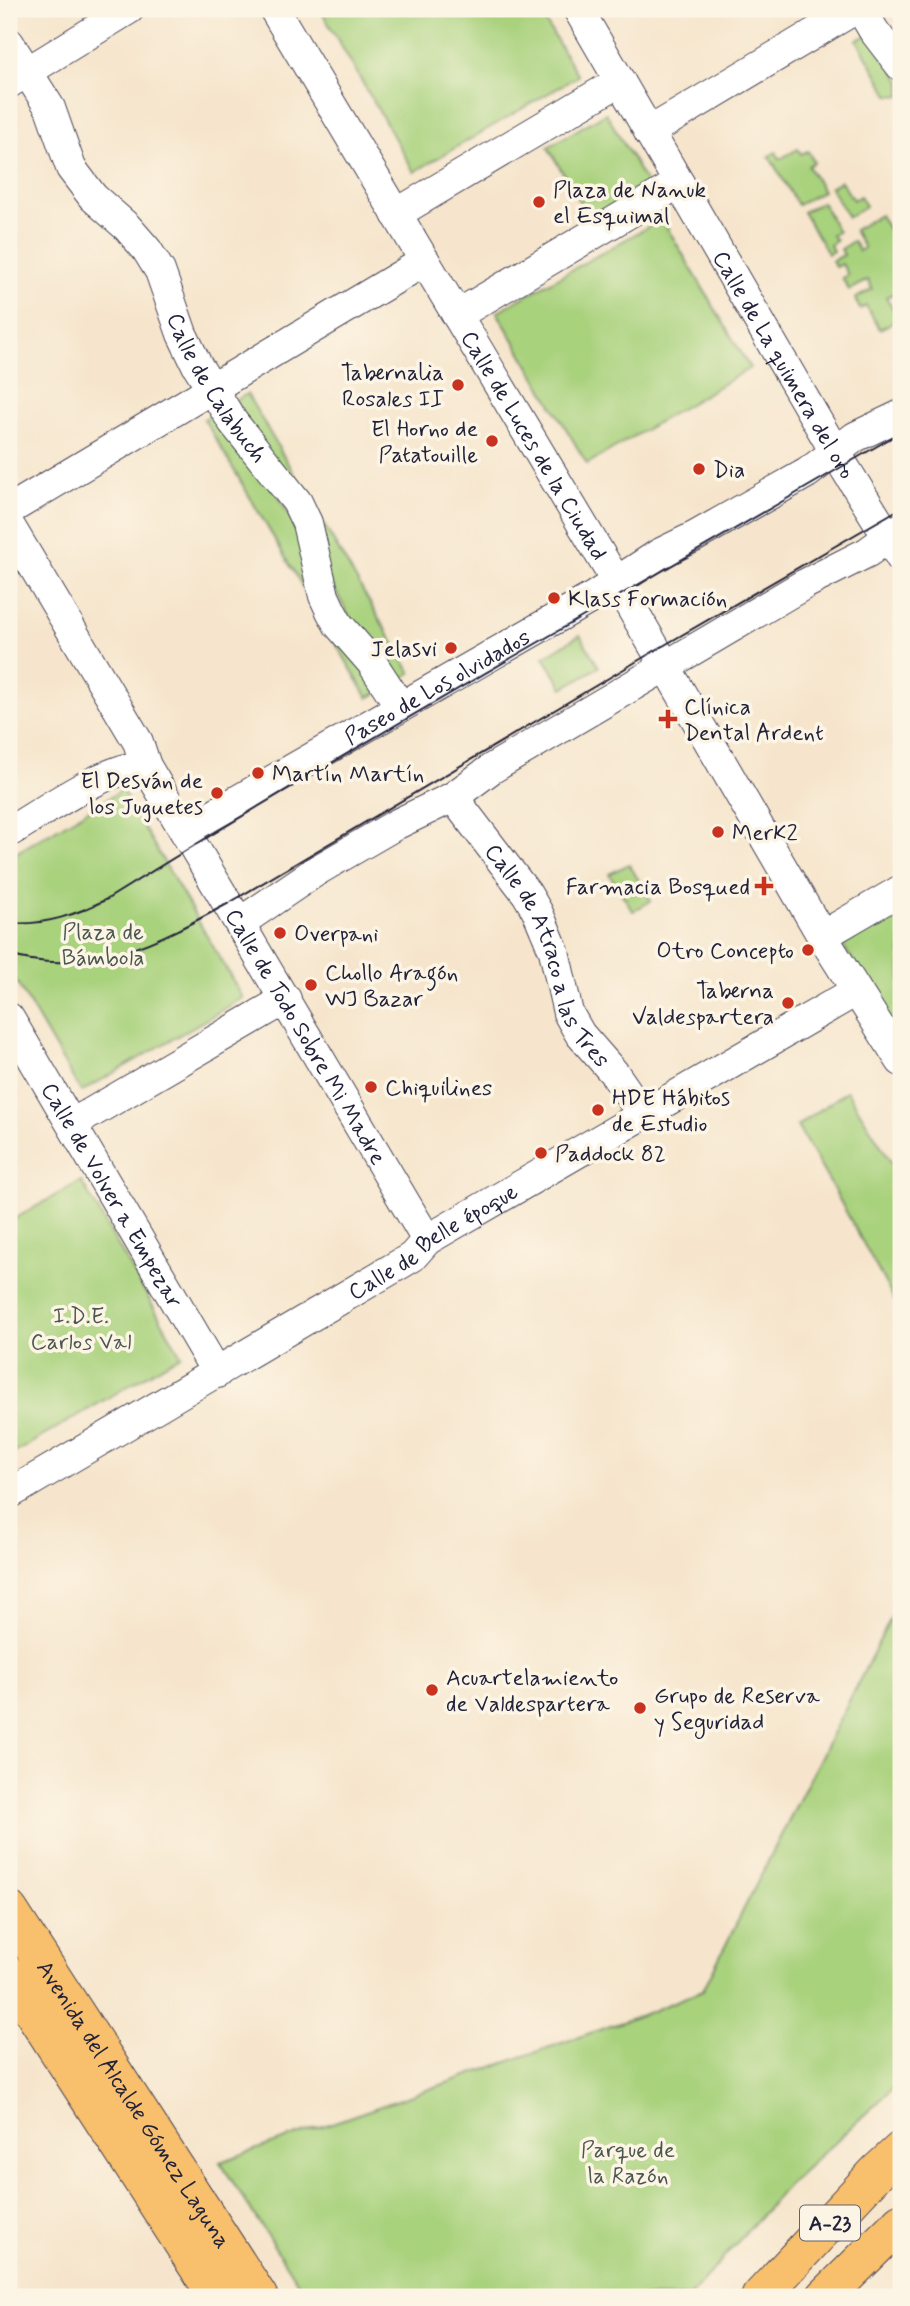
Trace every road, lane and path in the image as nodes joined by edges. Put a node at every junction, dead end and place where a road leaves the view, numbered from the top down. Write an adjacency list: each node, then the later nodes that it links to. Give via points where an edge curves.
1 (129, 9): 8 (street)
2 (274, 9): 12 (street, Calle de Luces de la Ciudad)
3 (578, 9): 9 (street, Calle de La quimera del oro)
4 (855, 9): 10 (street)
5 (862, 9): 7 (street)
6 (9, 43): 8 (street, Calle de Calabuch)
7 (901, 66)
8 (18, 77): 15 (street, Calle de Calabuch, via 50,108 71,168 93,197 134,235 160,271 182,334)
9 (620, 81): 10 (street, Calle de La quimera del oro); 12 (street)
10 (649, 132): 11 (street, Calle de La quimera del oro)
11 (679, 183): 14 (street); 17 (street, Calle de La quimera del oro)
12 (396, 214): 13 (street, Calle de Luces de la Ciudad)
13 (425, 261): 14 (street, Calle de Luces de la Ciudad); 15 (street)
14 (457, 315): 21 (street, Calle de Luces de la Ciudad)
15 (212, 388): 18 (street); 23 (street, Calle de Calabuch, via 297,502 331,611)
16 (901, 415): 17 (street, Paseo de Los olvidados)
17 (835, 452): 20 (street, Calle de La quimera del oro); 21 (street, Paseo de Los olvidados, via 807,473)
18 (9, 510)
19 (9, 524): 24 (street, via 138,742)
20 (897, 541): 22 (street, via 805,584)
21 (616, 581): 22 (street, Calle de Luces de la Ciudad); 23 (street, Paseo de Los olvidados)
22 (666, 668): 25 (street, via 483,773); 30 (street, Calle de Luces de la Ciudad)
23 (400, 706): 26 (street, Paseo de Los olvidados)
24 (146, 766): 26 (street); 27 (street, via 134,765 107,775)
25 (453, 797): 29 (street, via 316,871); 35 (street, Calle de Atraco a las Tres, via 527,894 554,951 568,1013)
26 (186, 830): 29 (street, Calle de Todo Sobre Mi Madre)
27 (9, 832)
28 (901, 890): 30 (street)
29 (241, 922): 32 (street, Calle de Todo Sobre Mi Madre)
30 (822, 936): 31 (street, Calle de Luces de la Ciudad)
31 (856, 991): 34 (street, Calle de Luces de la Ciudad); 35 (street, Calle de Belle époque)
32 (286, 999): 36 (street); 37 (street, Calle de Todo Sobre Mi Madre)
33 (9, 1018): 36 (street, Calle de Volver a Empezar)
34 (897, 1045)
35 (643, 1115): 37 (street, Calle de Belle époque)
36 (72, 1124): 38 (street, Calle de Volver a Empezar)
37 (427, 1240): 38 (street, Calle de Belle époque, via 412,1258)
38 (217, 1373): 39 (street, Calle de Belle époque)
39 (9, 1494)
40 (9, 1910): 45 (main road, Avenida del Alcalde Gómez Laguna)
41 (9, 1975): 44 (main road, Avenida del Alcalde Gómez Laguna)
42 (901, 2150): 46 (main road, A-23)
43 (901, 2222): 47 (main road)
44 (217, 2297)
45 (259, 2297)
46 (760, 2297)
47 (825, 2297)

